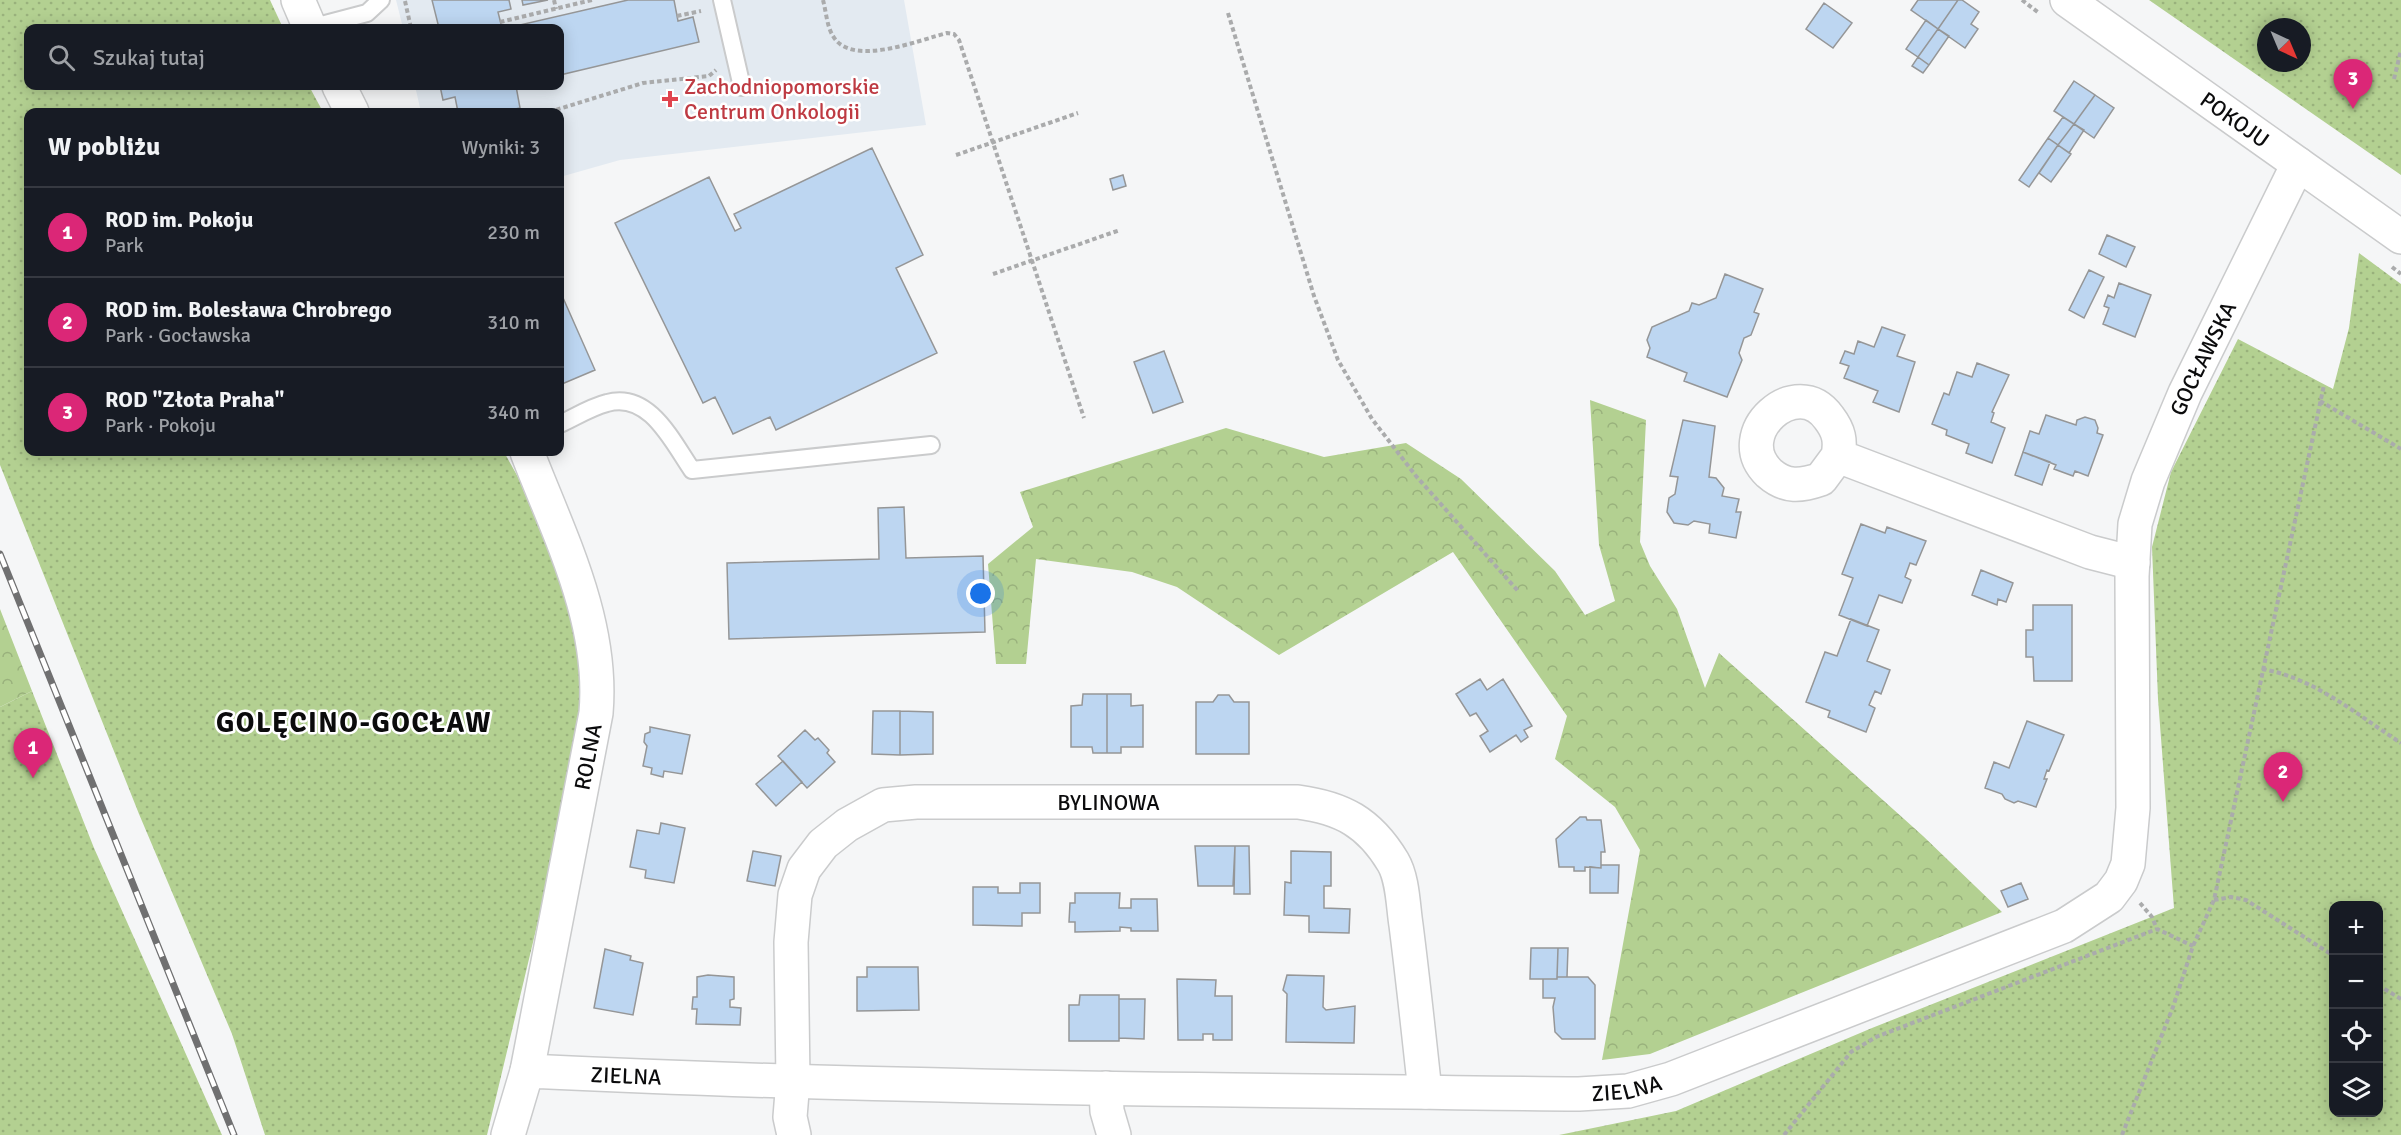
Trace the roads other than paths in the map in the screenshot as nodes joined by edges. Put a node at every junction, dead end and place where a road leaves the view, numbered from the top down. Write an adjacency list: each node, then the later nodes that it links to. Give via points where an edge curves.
1 (381, 0): 4 (lane, via 367,14)
2 (2067, 0): 8 (street, POKOJU)
3 (715, 4): 5 (lane)
4 (306, 19)
5 (742, 87)
6 (341, 90): 7 (street)
7 (350, 108)
8 (2298, 164): 9 (street, POKOJU); 14 (street, GOCŁAWSKA, via 2185,393 2148,481 2135,524)
9 (2401, 237)
10 (564, 422): 11 (lane, via 606,403 636,403 650,412 692,470)
11 (931, 445)
12 (529, 456): 16 (street, ROLNA, via 583,599 598,683 596,713)
13 (1838, 456): 14 (street, via 2090,552)
14 (2133, 563): 15 (street, GOCŁAWSKA, via 2133,808 2128,864)
15 (2109, 897): 19 (street, ZIELNA, via 2064,926 1671,1079 1628,1091 1579,1094)
16 (527, 1071): 17 (street, ZIELNA); 20 (street)
17 (793, 1080): 18 (street, ZIELNA); 19 (street, BYLINOWA, via 791,942 795,895 804,869 823,844 883,805 1298,802 1328,806 1357,820 1377,839 1395,865); 21 (street, via 790,1117)
18 (1106, 1088): 19 (street, ZIELNA); 22 (street)
19 (1425, 1092)
20 (508, 1135)
21 (794, 1135)
22 (1114, 1135)

